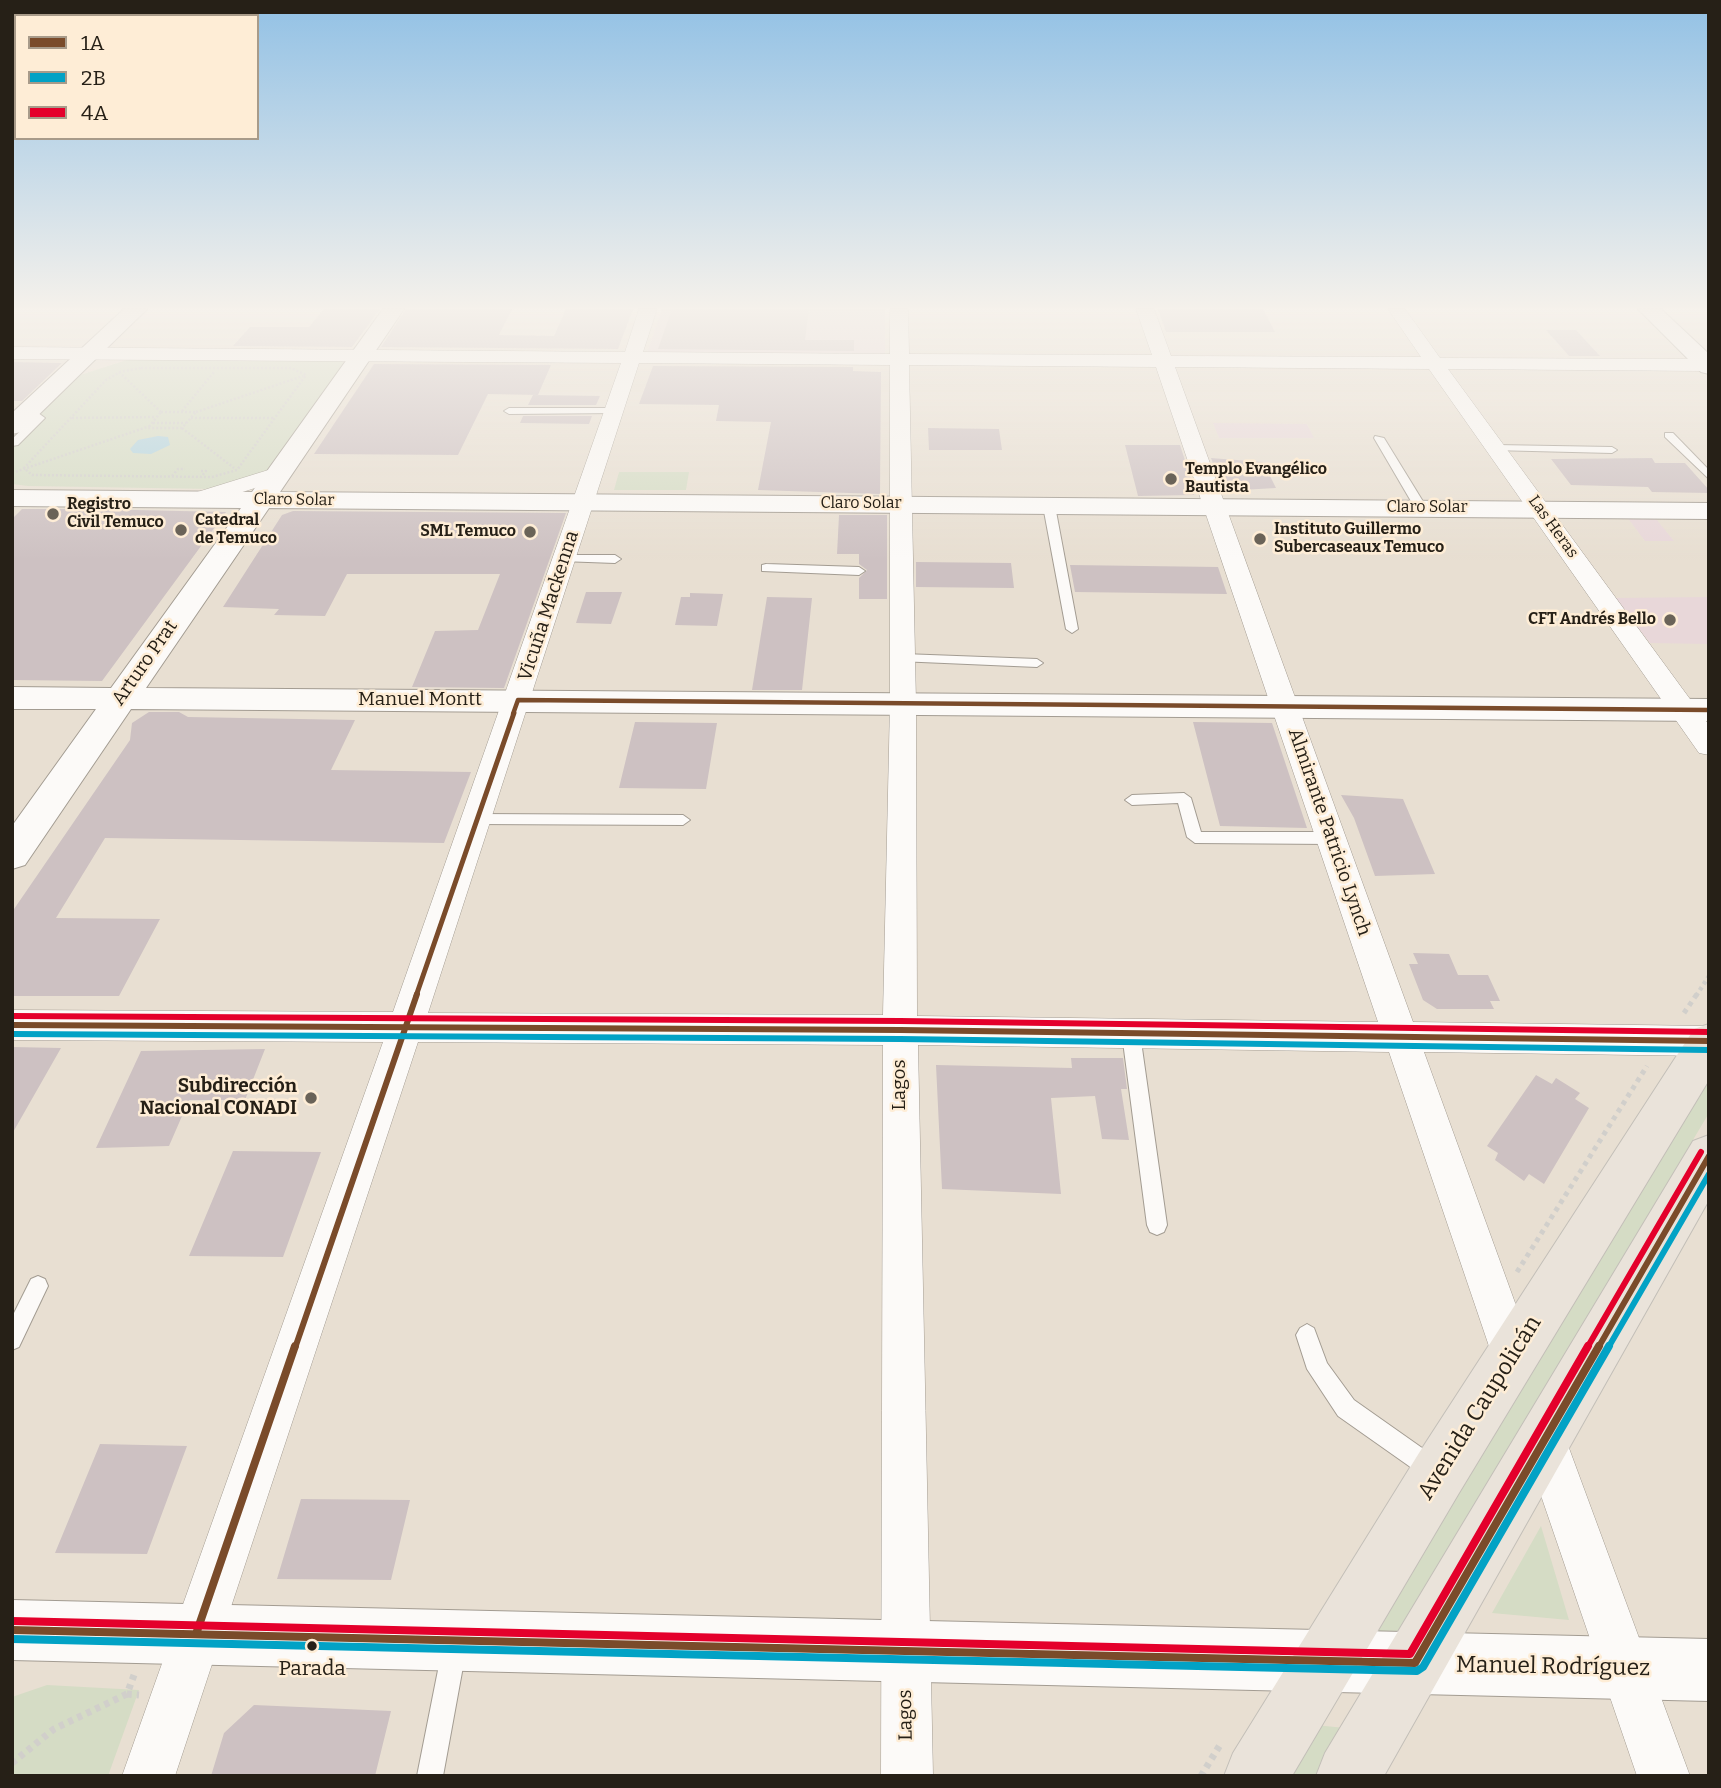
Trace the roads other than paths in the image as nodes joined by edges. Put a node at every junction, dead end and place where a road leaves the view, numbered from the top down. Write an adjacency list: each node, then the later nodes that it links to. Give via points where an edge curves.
1 (49, 392): 9 (street)
2 (324, 392): 15 (street, Arturo Prat, via 278,472)
3 (620, 392): 8 (street, Vicuña Mackenna)
4 (900, 392): 18 (street, Lagos)
5 (1174, 392): 20 (street, Almirante Patricio Lynch)
6 (1456, 392): 12 (street, Las Heras)
7 (509, 411): 8 (lane)
8 (614, 411): 17 (street, Vicuña Mackenna)
9 (13, 435)
10 (1669, 435): 14 (lane)
11 (1379, 438): 21 (lane)
12 (1496, 448): 13 (lane); 22 (street, Las Heras)
13 (1612, 450)
14 (1709, 476)
15 (249, 483): 16 (street, Claro Solar); 17 (street, Claro Solar); 32 (street, Arturo Prat)
16 (12, 498)
17 (584, 502): 18 (street, Claro Solar); 24 (street, Vicuña Mackenna)
18 (901, 504): 19 (street, Claro Solar); 29 (street, Lagos, via 898,571)
19 (1049, 506): 20 (street, Claro Solar); 28 (lane)
20 (1214, 507): 21 (street, Claro Solar); 35 (street, Almirante Patricio Lynch)
21 (1421, 508): 22 (street, Claro Solar)
22 (1540, 509): 23 (street, Claro Solar); 36 (street, Las Heras)
23 (1709, 511)
24 (565, 559): 25 (lane); 33 (street, Vicuña Mackenna)
25 (615, 559)
26 (766, 568): 27 (lane)
27 (859, 570)
28 (1072, 629)
29 (903, 658): 30 (lane); 34 (street, Lagos)
30 (1037, 663)
31 (12, 698): 32 (street, Manuel Montt)
32 (120, 698): 33 (street, Manuel Montt); 42 (street, Arturo Prat)
33 (518, 700): 34 (street, Manuel Montt); 39 (street, Vicuña Mackenna)
34 (903, 704): 35 (street, Manuel Montt); 45 (street, Lagos)
35 (1285, 707): 36 (street, Manuel Montt); 41 (street, Almirante Patricio Lynch)
36 (1696, 710): 37 (street, Las Heras)
37 (1709, 746)
38 (1132, 800): 41 (lane, via 1184,798 1195,837)
39 (476, 819): 40 (lane); 44 (street, Vicuña Mackenna)
40 (683, 820)
41 (1331, 838): 47 (street, Almirante Patricio Lynch)
42 (12, 855)
43 (12, 1024): 44 (street)
44 (403, 1028): 45 (street); 58 (street, Vicuña Mackenna)
45 (900, 1030): 46 (street); 60 (street, Lagos)
46 (1131, 1034): 47 (street); 50 (lane)
47 (1401, 1037): 48 (street); 54 (street, Almirante Patricio Lynch)
48 (1709, 1042): 54 (main road, Avenida Caupolicán)
49 (1709, 1156): 55 (main road)
50 (1157, 1225)
51 (38, 1286): 53 (lane)
52 (1307, 1335): 56 (lane, via 1318,1369 1346,1408)
53 (12, 1340)
54 (1513, 1354): 56 (main road, Avenida Caupolicán)
55 (1544, 1440): 62 (main road); 63 (street)
56 (1439, 1474): 61 (main road, Avenida Caupolicán)
57 (12, 1630): 58 (street, Manuel Rodríguez)
58 (196, 1634): 59 (street, Manuel Rodríguez); 65 (street, Vicuña Mackenna)
59 (456, 1640): 60 (street, Manuel Rodríguez); 66 (lane)
60 (905, 1652): 61 (street, Manuel Rodríguez); 67 (street, Lagos)
61 (1323, 1662): 62 (street, Manuel Rodríguez); 68 (main road, Avenida Caupolicán)
62 (1415, 1663): 63 (street, Manuel Rodríguez); 69 (main road)
63 (1625, 1668): 64 (street, Manuel Rodríguez); 70 (street)
64 (1709, 1670)
65 (148, 1776)
66 (430, 1776)
67 (906, 1776)
68 (1256, 1776)
69 (1348, 1776)
70 (1664, 1776)

